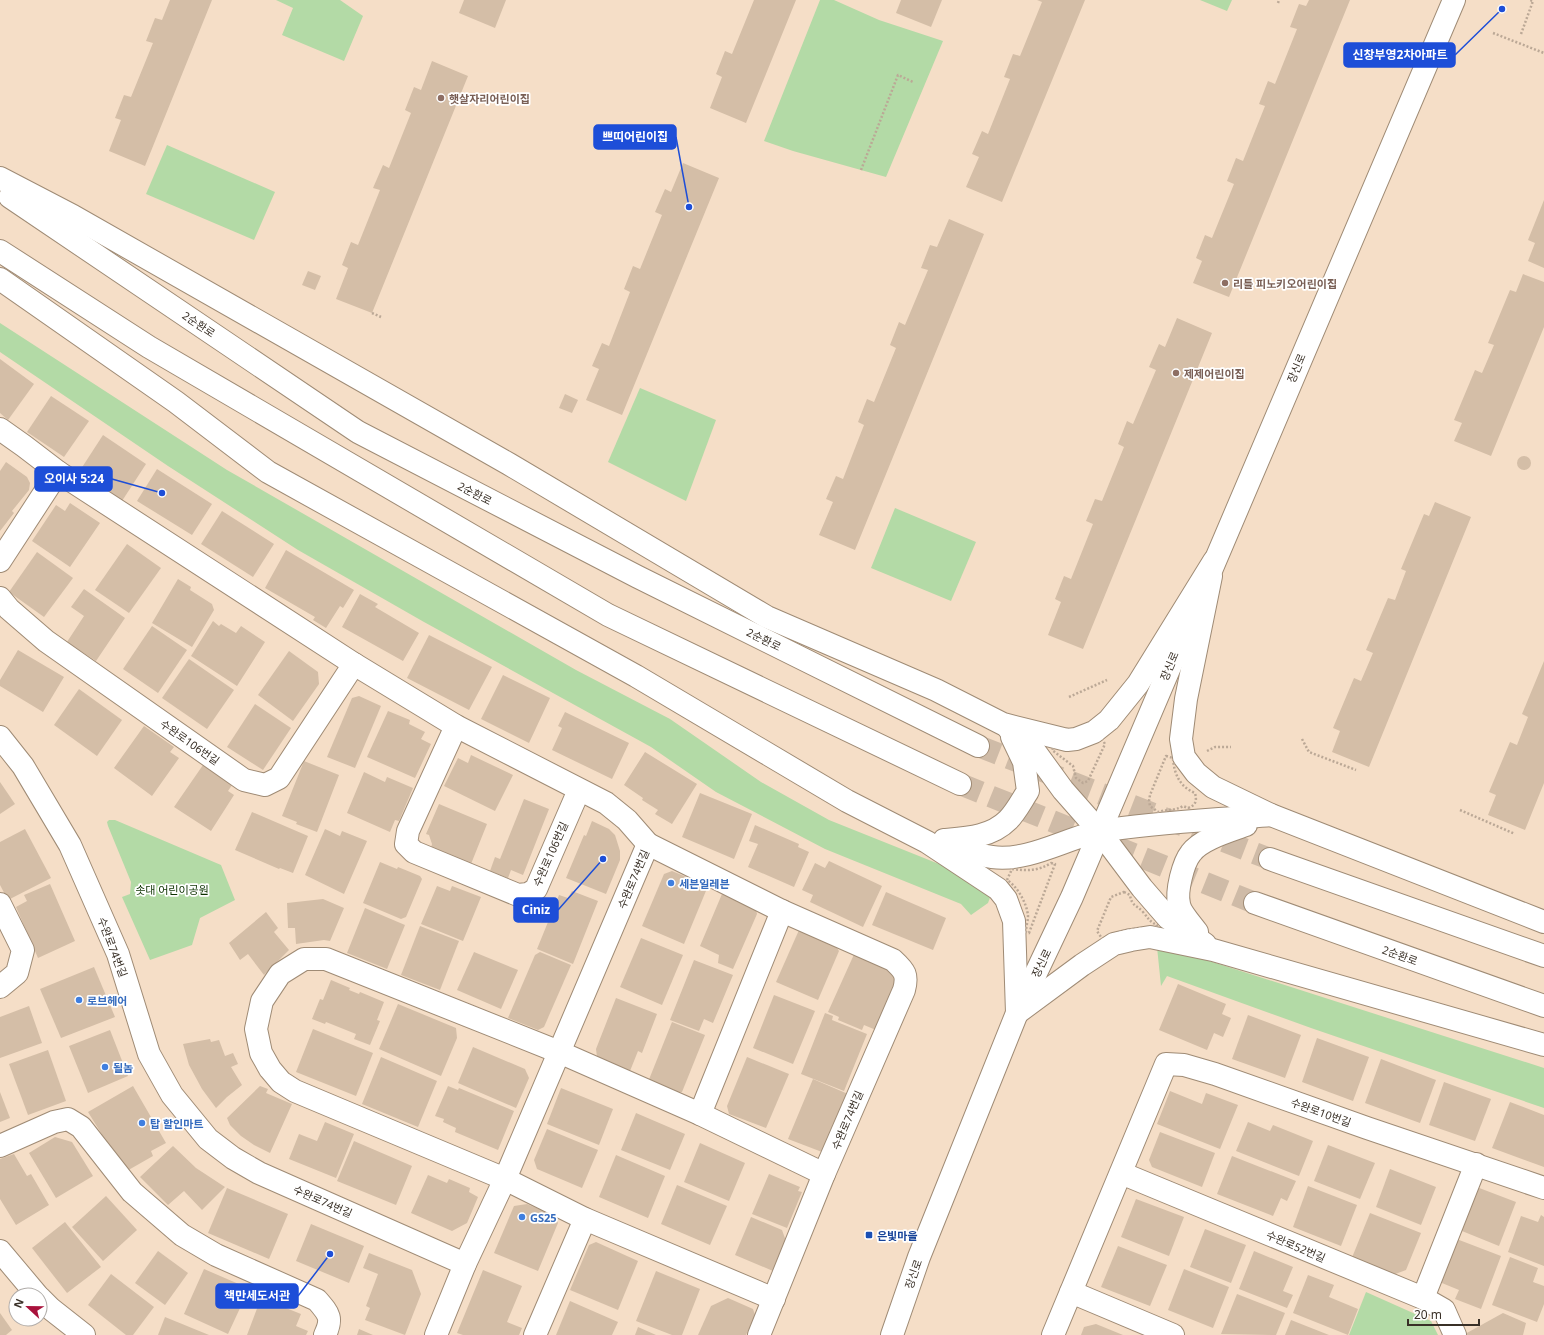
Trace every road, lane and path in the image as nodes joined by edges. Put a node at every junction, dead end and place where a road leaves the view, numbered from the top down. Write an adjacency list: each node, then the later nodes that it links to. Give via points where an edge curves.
1 (1454, 0): 17 (main road, 장신로)
2 (1530, 0): 4 (path, via 1533,1)
3 (1493, 33): 5 (path)
4 (1521, 34)
5 (1544, 53)
6 (913, 82): 7 (path, via 898,76)
7 (860, 170)
8 (0, 178): 22 (main road, via 80,220 502,460 767,617 936,690)
9 (0, 190): 26 (main road, 2순환로, via 358,432 638,577)
10 (0, 251): 31 (main road, via 149,347 608,615)
11 (0, 279): 37 (main road, via 176,402 268,472 636,676 848,801)
12 (372, 313): 13 (path)
13 (381, 317)
14 (0, 429): 15 (main road)
15 (58, 472): 16 (main road); 19 (main road)
16 (0, 561)
17 (1214, 561): 22 (main road, via 1138,684 1109,720 1094,732 1067,740); 34 (main road, via 1186,699 1181,739 1184,757 1196,773 1212,786); 35 (main road, 장신로)
18 (0, 598): 19 (main road, 수완로106번길, via 46,641 244,780 265,785 279,778)
19 (354, 664): 23 (main road)
20 (1107, 680): 21 (path)
21 (1069, 697)
22 (1003, 724): 35 (main road, via 1031,746 1063,790); 37 (main road, via 1024,762 1028,791 1009,820 990,833)
23 (456, 726): 32 (main road); 32 (main road, 수완로106번길, via 408,831 406,844 414,852 518,895 528,894 536,889)
24 (0, 737): 61 (main road, 수완로74번길, via 23,766 70,845 118,954 149,1054 172,1095 208,1139 259,1173)
25 (1302, 739): 30 (path, via 1309,752)
26 (978, 746)
27 (1215, 746): 28 (path)
28 (1231, 747)
29 (1166, 756): 29 (path, via 1150,795 1150,806 1158,812 1194,806 1195,793 1182,784 1174,770 1173,758)
30 (1356, 770)
31 (960, 784)
32 (579, 790): 38 (main road, via 606,803 627,820)
33 (1460, 810): 36 (path)
34 (1271, 816): 35 (main road); 44 (main road); 45 (main road, via 1205,842 1191,852 1182,869 1178,904)
35 (1100, 832): 37 (main road, via 1036,852 993,857); 45 (main road, via 1168,918); 49 (main road, 장신로)
36 (1515, 834)
37 (927, 842): 49 (main road, via 998,889 1006,899 1014,921)
38 (648, 844): 43 (main road, 수완로74번길); 51 (main road, 수완로74번길)
39 (1270, 859): 46 (main road)
40 (1007, 880): 40 (path, via 1013,884 1025,905 1028,916 1026,932 1029,933 1055,864 1028,871 1012,869)
41 (1255, 903): 48 (main road, 2순환로)
42 (0, 904): 47 (main road, via 23,950 17,973)
43 (782, 911): 52 (main road); 56 (main road, 수완로74번길, via 893,960 906,975 904,990)
44 (1544, 922)
45 (1212, 950): 49 (main road, via 1150,937 1114,944); 50 (main road)
46 (1544, 956)
47 (0, 987)
48 (1544, 1006)
49 (1017, 1013): 72 (main road, 장신로, via 919,1258)
50 (1544, 1045)
51 (559, 1052): 52 (main road); 57 (main road, 수완로74번길); 57 (main road, via 326,959 304,958 280,974 262,1001 256,1029 261,1053 281,1082 295,1091)
52 (700, 1114): 56 (main road)
53 (0, 1146): 68 (main road, via 54,1122 68,1119 81,1127 132,1192 182,1235 216,1255 317,1300 328,1312 330,1324)
54 (1476, 1164): 55 (main road, 수완로10번길, via 1215,1074 1184,1065 1166,1064); 58 (main road, 수완로10번길); 64 (main road)
55 (1121, 1173): 63 (main road); 64 (main road, 수완로52번길)
56 (824, 1174): 65 (main road, 수완로74번길)
57 (505, 1179): 59 (main road); 61 (main road, 수완로74번길)
58 (1544, 1188)
59 (585, 1219): 65 (main road); 70 (main road)
60 (0, 1251): 62 (main road)
61 (465, 1264): 69 (main road, 수완로74번길)
62 (30, 1287)
63 (1071, 1292): 73 (main road); 74 (main road)
64 (1423, 1298): 75 (main road, 수완로52번길, via 1444,1310)
65 (774, 1299): 71 (main road, 수완로74번길)
66 (48, 1305): 67 (main road)
67 (84, 1335)
68 (325, 1335)
69 (436, 1335)
70 (535, 1335)
71 (759, 1335)
72 (892, 1335)
73 (1053, 1335)
74 (1173, 1335)
75 (1455, 1335)

